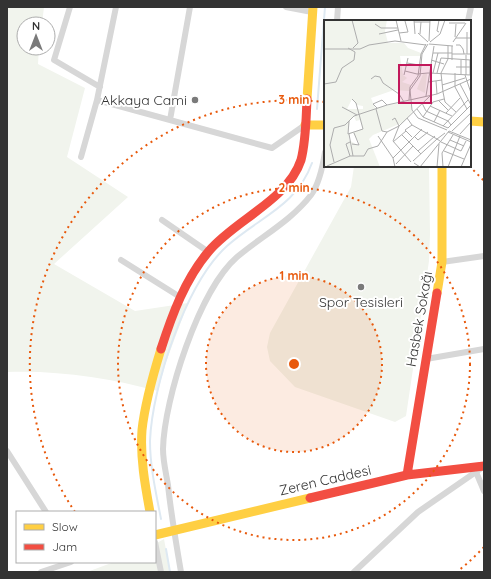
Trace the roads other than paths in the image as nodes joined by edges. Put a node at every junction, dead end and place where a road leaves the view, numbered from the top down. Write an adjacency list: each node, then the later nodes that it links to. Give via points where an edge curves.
1 (70, 7): 10 (street, via 54,60)
2 (116, 7): 10 (street)
3 (190, 7): 12 (street)
4 (286, 7): 7 (street)
5 (338, 7): 8 (street)
6 (471, 7): 9 (street)
7 (313, 10): 15 (street)
8 (337, 20)
9 (468, 20)
10 (100, 87): 11 (street)
11 (97, 100): 12 (street); 17 (street)
12 (170, 120): 15 (street, via 272,148)
13 (471, 121): 14 (street)
14 (484, 122)
15 (305, 125): 16 (street); 21 (street, via 300,161 290,180 271,200 231,229)
16 (324, 125)
17 (81, 157)
18 (324, 157): 36 (street, via 312,194 291,217 236,258 222,273 192,332 173,387 165,423 163,450)
19 (442, 167): 24 (street, Hasbek Sokağı)
20 (162, 220): 21 (street)
21 (207, 252): 25 (street)
22 (484, 256): 24 (street)
23 (121, 260): 25 (street)
24 (442, 262): 27 (street, Hasbek Sokağı)
25 (180, 297): 35 (street, via 163,344 144,418 142,452)
26 (484, 348): 27 (street)
27 (426, 359): 32 (street, Hasbek Sokağı)
28 (7, 451): 29 (street)
29 (9, 459): 34 (street)
30 (484, 466): 31 (street); 32 (street, Zeren Caddesi)
31 (476, 472): 33 (street); 43 (street, via 418,512)
32 (407, 475): 36 (street, Zeren Caddesi)
33 (484, 492)
34 (45, 511)
35 (150, 511)
36 (173, 530): 37 (street, Zeren Caddesi); 42 (street)
37 (156, 535)
38 (156, 547): 41 (street)
39 (68, 563): 40 (street)
40 (41, 572)
41 (161, 572)
42 (181, 572)
43 (354, 572)

